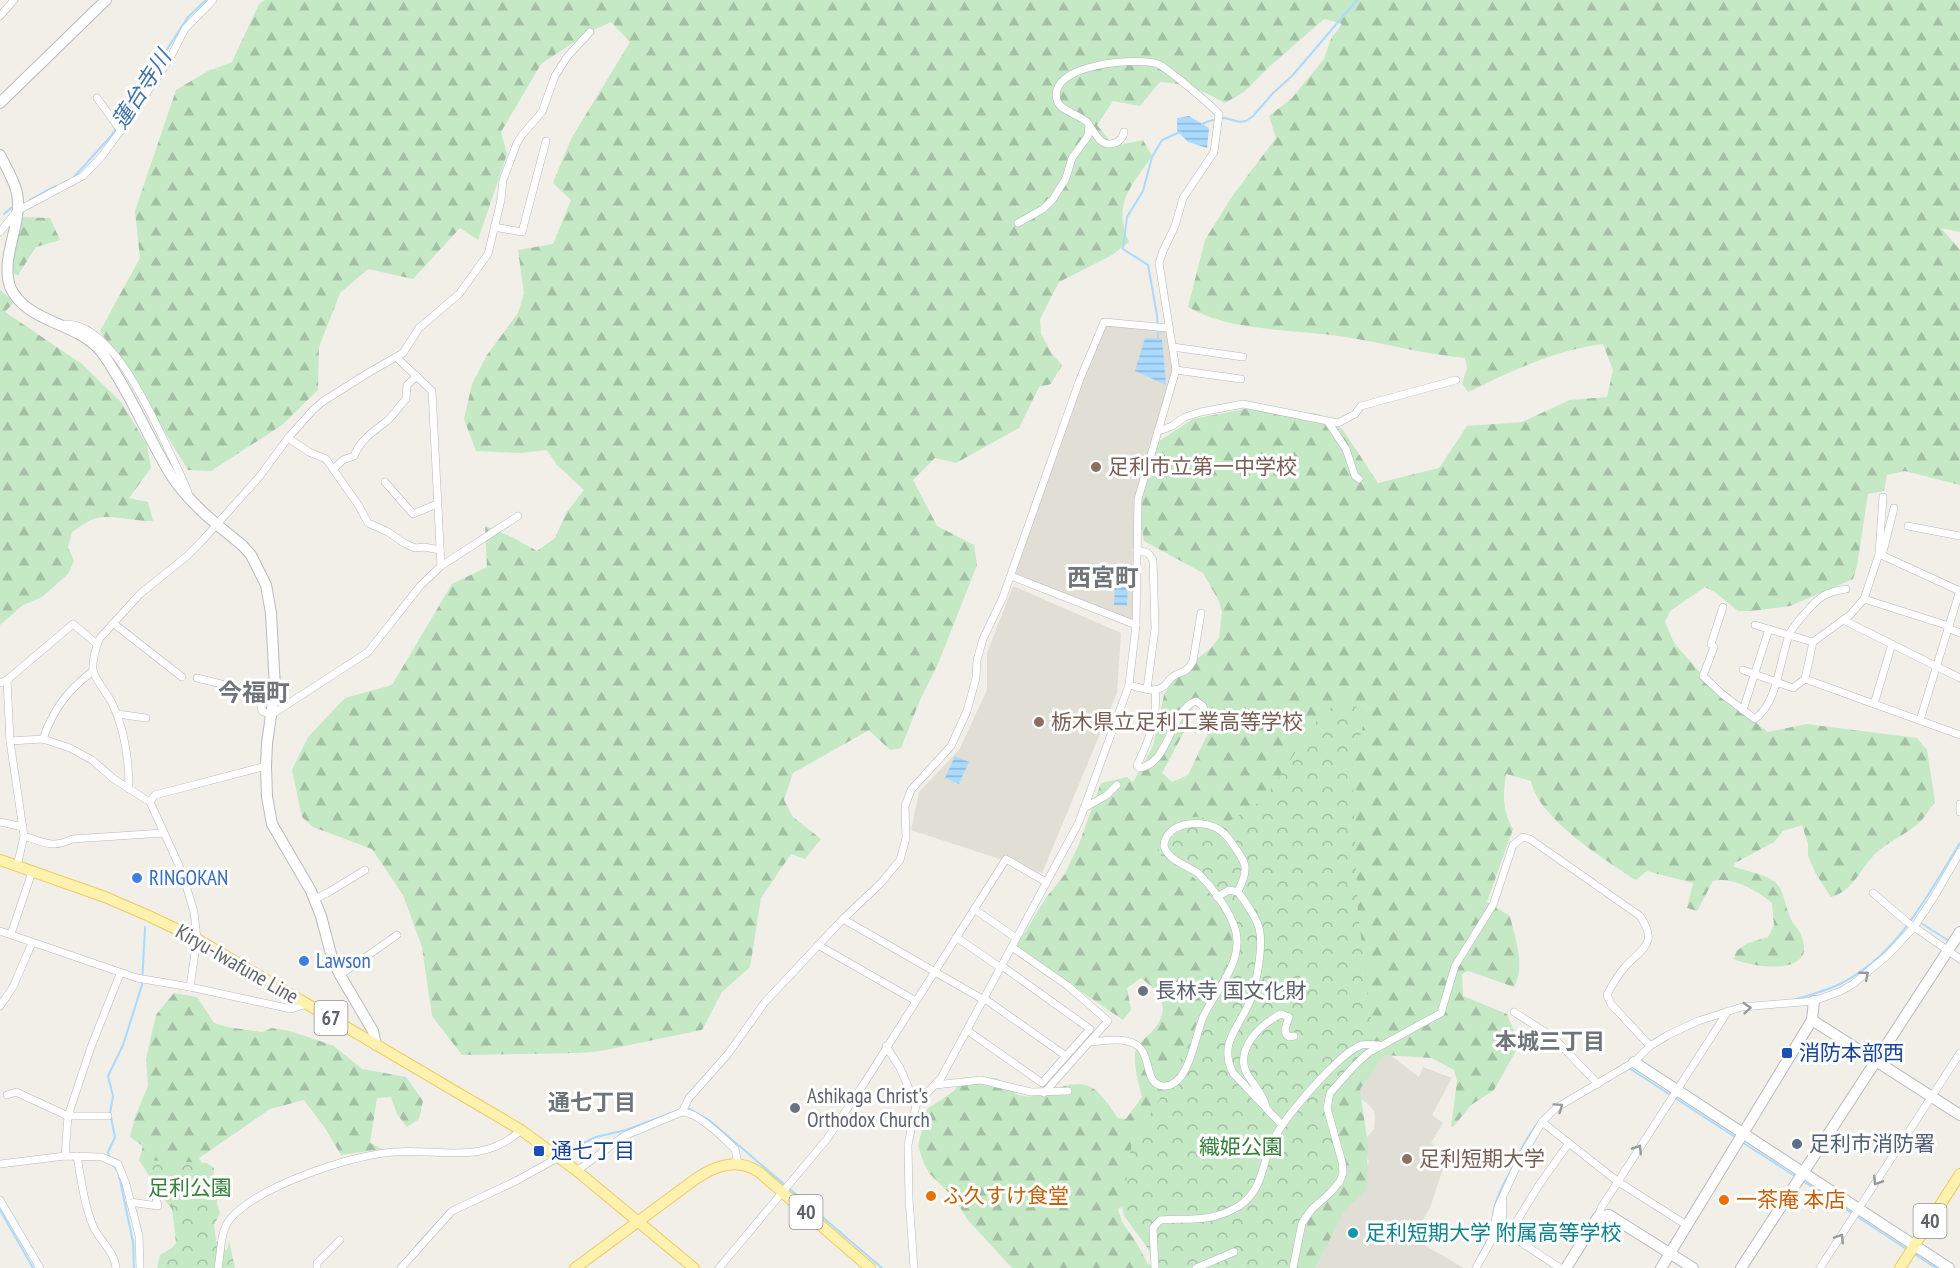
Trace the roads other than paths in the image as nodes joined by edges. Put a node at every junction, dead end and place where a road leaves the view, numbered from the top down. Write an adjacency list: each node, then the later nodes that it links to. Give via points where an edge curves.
1 (14, 0): 4 (street)
2 (106, 0): 7 (street)
3 (213, 0): 9 (street, via 186,29)
4 (0, 16)
5 (590, 32): 17 (street, via 567,57 555,76 542,112 517,143 503,180)
6 (97, 98): 9 (street)
7 (0, 103)
8 (1090, 127): 10 (street, via 1107,143 1118,142); 16 (street, via 1053,199); 19 (street, via 1086,120 1060,106 1058,87 1068,75 1117,63 1160,65 1219,114 1214,152 1183,198 1159,263)
9 (121, 131): 13 (street, via 83,176)
10 (1124, 132)
11 (546, 141): 17 (street, via 522,232)
12 (0, 155): 13 (street, via 17,194)
13 (16, 211): 15 (street); 37 (street, via 6,268 8,283 19,302 99,349 170,472 191,500)
14 (0, 217): 15 (street)
15 (7, 222): 18 (street)
16 (1018, 223)
17 (494, 227): 21 (street, via 488,254 475,273 453,300 419,328)
18 (0, 232)
19 (1168, 328): 20 (street); 44 (street, via 1104,322)
20 (1173, 347): 22 (street); 23 (street)
21 (396, 357): 24 (street); 29 (street, via 322,402)
22 (1243, 357)
23 (1176, 370): 25 (street); 28 (street)
24 (417, 376): 30 (street, via 407,385 406,399 358,447 354,456); 34 (street, via 432,391)
25 (1241, 379)
26 (1456, 380): 27 (street, via 1360,406 1349,419)
27 (1329, 422): 28 (street, via 1243,404 1185,417); 31 (street)
28 (1159, 431): 41 (street, via 1138,499)
29 (288, 438): 30 (street, via 326,459); 37 (street)
30 (333, 469): 40 (street, via 368,524 415,548)
31 (1359, 479)
32 (385, 482): 34 (street, via 413,514)
33 (1883, 497): 42 (street)
34 (436, 504): 40 (street)
35 (1894, 508): 42 (street)
36 (518, 516): 43 (street)
37 (217, 524): 51 (street); 76 (street, via 251,555 266,585 272,613 275,688)
38 (1908, 526): 39 (street)
39 (1960, 536)
40 (440, 550): 43 (street)
41 (1137, 550): 52 (street); 72 (street, via 1148,553 1153,560 1155,629)
42 (1880, 554): 46 (street); 47 (street)
43 (441, 566): 76 (street, via 420,586 368,652)
44 (1011, 576): 52 (street); 105 (street, via 983,639 959,732 911,790 905,806 905,848 900,860)
45 (1846, 589): 57 (street, via 1820,596)
46 (1960, 590): 54 (street)
47 (1864, 599): 50 (street); 54 (street)
48 (1723, 607): 74 (street, via 1703,676)
49 (1201, 613): 72 (street, via 1190,668 1162,688)
50 (1843, 620): 58 (street); 60 (street)
51 (113, 623): 59 (street); 65 (street)
52 (1136, 625): 71 (street)
53 (1755, 625): 55 (street)
54 (1949, 627): 56 (street); 61 (street)
55 (1769, 629): 57 (street); 64 (street)
56 (1960, 633)
57 (1789, 635): 58 (street); 70 (street)
58 (1813, 642): 68 (street)
59 (97, 644): 63 (street); 69 (street, via 73,624)
60 (1892, 644): 61 (street); 73 (street)
61 (1936, 666): 67 (street); 79 (street)
62 (1743, 670): 64 (street)
63 (93, 671): 75 (street); 81 (street, via 73,686 61,702)
64 (1755, 674): 70 (street); 74 (street)
65 (182, 677)
66 (197, 678): 76 (street, via 258,693 262,711)
67 (1960, 678)
68 (1805, 679): 70 (street, via 1793,688); 73 (street)
69 (4, 682): 82 (street)
70 (1776, 682): 74 (street, via 1762,714 1755,719)
71 (1129, 685): 72 (street); 88 (street)
72 (1151, 690): 78 (street, via 1156,698 1148,742 1137,766 1140,768 1161,752 1190,703 1196,701 1203,706)
73 (1874, 704): 79 (street)
74 (1743, 710)
75 (117, 714): 77 (street); 85 (street, via 129,760)
76 (271, 715): 83 (street)
77 (146, 718)
78 (1206, 718)
79 (1920, 720): 80 (street)
80 (1960, 735)
81 (44, 738): 82 (street); 85 (street, via 92,760)
82 (10, 741): 91 (street)
83 (266, 766): 86 (street, via 155,795); 103 (street, via 272,825)
84 (1117, 785): 88 (street)
85 (129, 789): 86 (street)
86 (150, 802): 92 (street)
87 (1960, 804): 89 (street)
88 (1084, 808): 99 (street)
89 (1960, 812)
90 (0, 822): 91 (street)
91 (23, 827): 93 (street)
92 (164, 833): 93 (street, via 72,839 61,845); 112 (street, via 182,872)
93 (24, 836): 96 (street)
94 (1960, 852): 106 (street)
95 (0, 860): 96 (main road, Kiryu-Iwafune Line / 67)
96 (17, 866): 98 (main road, Kiryu-Iwafune Line / 67)
97 (365, 870): 103 (street)
98 (32, 872): 109 (street); 112 (main road, Kiryu-Iwafune Line / 67, via 128,907)
99 (1046, 882): 104 (street, via 1006,859); 113 (street)
100 (1238, 892): 102 (street, via 1229,890); 102 (street, via 1245,875 1244,861 1222,831 1201,823 1177,827 1164,842 1164,850 1199,874); 151 (street, via 1259,926 1260,950 1250,1002 1231,1035 1227,1056 1233,1073)
101 (1872, 893): 106 (street)
102 (1217, 897): 134 (street, via 1233,922 1237,948 1180,1078 1162,1086 1153,1082 1144,1052 1136,1044)
103 (315, 899): 122 (street)
104 (974, 909): 111 (street); 113 (street)
105 (843, 919): 115 (street); 120 (street)
106 (1914, 927): 117 (street); 126 (street, one-way to 106, via 1841,992 1861,979)
107 (0, 931): 109 (street)
108 (1960, 932): 117 (street)
109 (11, 934): 114 (street)
110 (397, 935): 122 (street)
111 (956, 937): 119 (street); 120 (street)
112 (197, 939): 123 (street); 127 (main road, Kiryu-Iwafune Line / 67)
113 (1016, 939): 116 (street)
114 (32, 942): 121 (street); 128 (street, via 13,987)
115 (818, 945): 125 (street); 152 (street, via 765,1002)
116 (1012, 947): 119 (street); 134 (street, via 1068,986 1108,1021)
117 (1948, 951): 118 (street); 141 (street)
118 (1960, 958)
119 (1001, 967): 124 (street); 140 (street, via 1090,1029)
120 (934, 972): 124 (street); 125 (street)
121 (120, 974): 123 (street); 154 (street)
122 (340, 975): 135 (street, via 373,1031)
123 (190, 987): 127 (street, via 291,1009)
124 (984, 1000): 132 (street); 140 (street)
125 (916, 1001): 137 (street)
126 (1814, 1001): 129 (street, one-way to 126); 131 (street)
127 (307, 1004): 135 (main road, Kiryu-Iwafune Line / 67)
128 (0, 1006)
129 (1728, 1011): 138 (street); 145 (street)
130 (1514, 1012): 143 (street, via 1553,1036)
131 (1812, 1020): 141 (street); 159 (street)
132 (968, 1031): 140 (street, via 1042,1083); 144 (street)
133 (1294, 1036): 151 (street, via 1286,1034 1288,1017 1281,1014 1245,1048 1245,1069)
134 (1089, 1042): 147 (street)
135 (376, 1045): 158 (main road, Kiryu-Iwafune Line / 67)
136 (1382, 1045): 138 (street, via 1441,1013 1455,966 1493,905 1513,845 1523,837 1640,916 1646,925 1646,946 1625,966 1607,995); 157 (street, via 1362,1045 1343,1058 1322,1076); 197 (street, via 1355,1065 1330,1093 1326,1108 1343,1173 1302,1223)
137 (886, 1046): 150 (street); 171 (street, via 827,1139)
138 (1650, 1046): 142 (street)
139 (1960, 1053): 149 (street)
140 (1066, 1056)
141 (1876, 1061): 149 (street); 167 (street)
142 (1634, 1062): 143 (street); 145 (street)
143 (1598, 1084): 156 (street, one-way to 143, via 1556,1108)
144 (935, 1085): 147 (street, via 981,1080); 150 (street)
145 (1676, 1090): 159 (street); 169 (street, one-way to 145)
146 (1068, 1091): 147 (street)
147 (1044, 1093)
148 (7, 1095): 154 (street, via 16,1092)
149 (1932, 1097): 153 (street); 175 (street, one-way to 175)
150 (916, 1105): 194 (street, via 908,1145)
151 (1266, 1109): 157 (street)
152 (682, 1112): 165 (street, via 697,1116 735,1149); 166 (street, via 624,1136)
153 (1960, 1115)
154 (68, 1116): 155 (street); 161 (street)
155 (108, 1116)
156 (1542, 1122): 160 (street); 172 (street)
157 (1282, 1125): 195 (street, via 1271,1144 1263,1173 1246,1201 1198,1220 1155,1223)
158 (521, 1130): 163 (main road, Kiryu-Iwafune Line / 67); 188 (street, via 491,1150 465,1154 392,1152 334,1164 295,1178 229,1220)
159 (1743, 1134): 167 (street); 178 (street)
160 (1569, 1143): 169 (street); 179 (street)
161 (65, 1156): 162 (street); 164 (street)
162 (76, 1156): 174 (street, via 102,1157 118,1164); 186 (street, via 94,1227)
163 (559, 1157): 166 (main road, Kiryu-Iwafune Line / 67); 190 (street, via 452,1211)
164 (0, 1164)
165 (738, 1164): 171 (main road, 40, via 759,1172); 177 (main road, via 708,1171)
166 (577, 1171): 177 (main road, Kiryu-Iwafune Line / 67)
167 (1804, 1172): 175 (street); 203 (street)
168 (1960, 1174): 181 (main road, 40)
169 (1617, 1182): 176 (street); 178 (street)
170 (153, 1185): 174 (street, via 158,1206)
171 (783, 1191): 192 (street); 193 (main road, 40)
172 (1503, 1196): 179 (street, via 1502,1230); 198 (street, via 1491,1241)
173 (0, 1200): 185 (street)
174 (130, 1202): 187 (street, via 139,1236)
175 (1859, 1209): 181 (street); 204 (street, one-way to 175)
176 (1598, 1217): 183 (street, via 1609,1215); 200 (street)
177 (637, 1221): 184 (main road); 191 (main road, 67)
178 (1688, 1226): 183 (street)
179 (1509, 1234): 199 (street)
180 (340, 1240): 189 (street, via 317,1263)
181 (1914, 1246): 205 (main road, 40); 206 (street)
182 (1234, 1252): 196 (street)
183 (1670, 1254): 201 (street); 202 (street)
184 (577, 1267)
185 (39, 1268)
186 (116, 1268)
187 (140, 1268)
188 (218, 1268)
189 (317, 1268)
190 (401, 1268)
191 (694, 1268)
192 (719, 1268)
193 (870, 1268)
194 (914, 1268)
195 (1155, 1268)
196 (1196, 1268)
197 (1293, 1268)
198 (1476, 1268)
199 (1560, 1268)
200 (1566, 1268)
201 (1662, 1268)
202 (1693, 1268)
203 (1741, 1268)
204 (1821, 1268)
205 (1899, 1268)
206 (1949, 1268)

